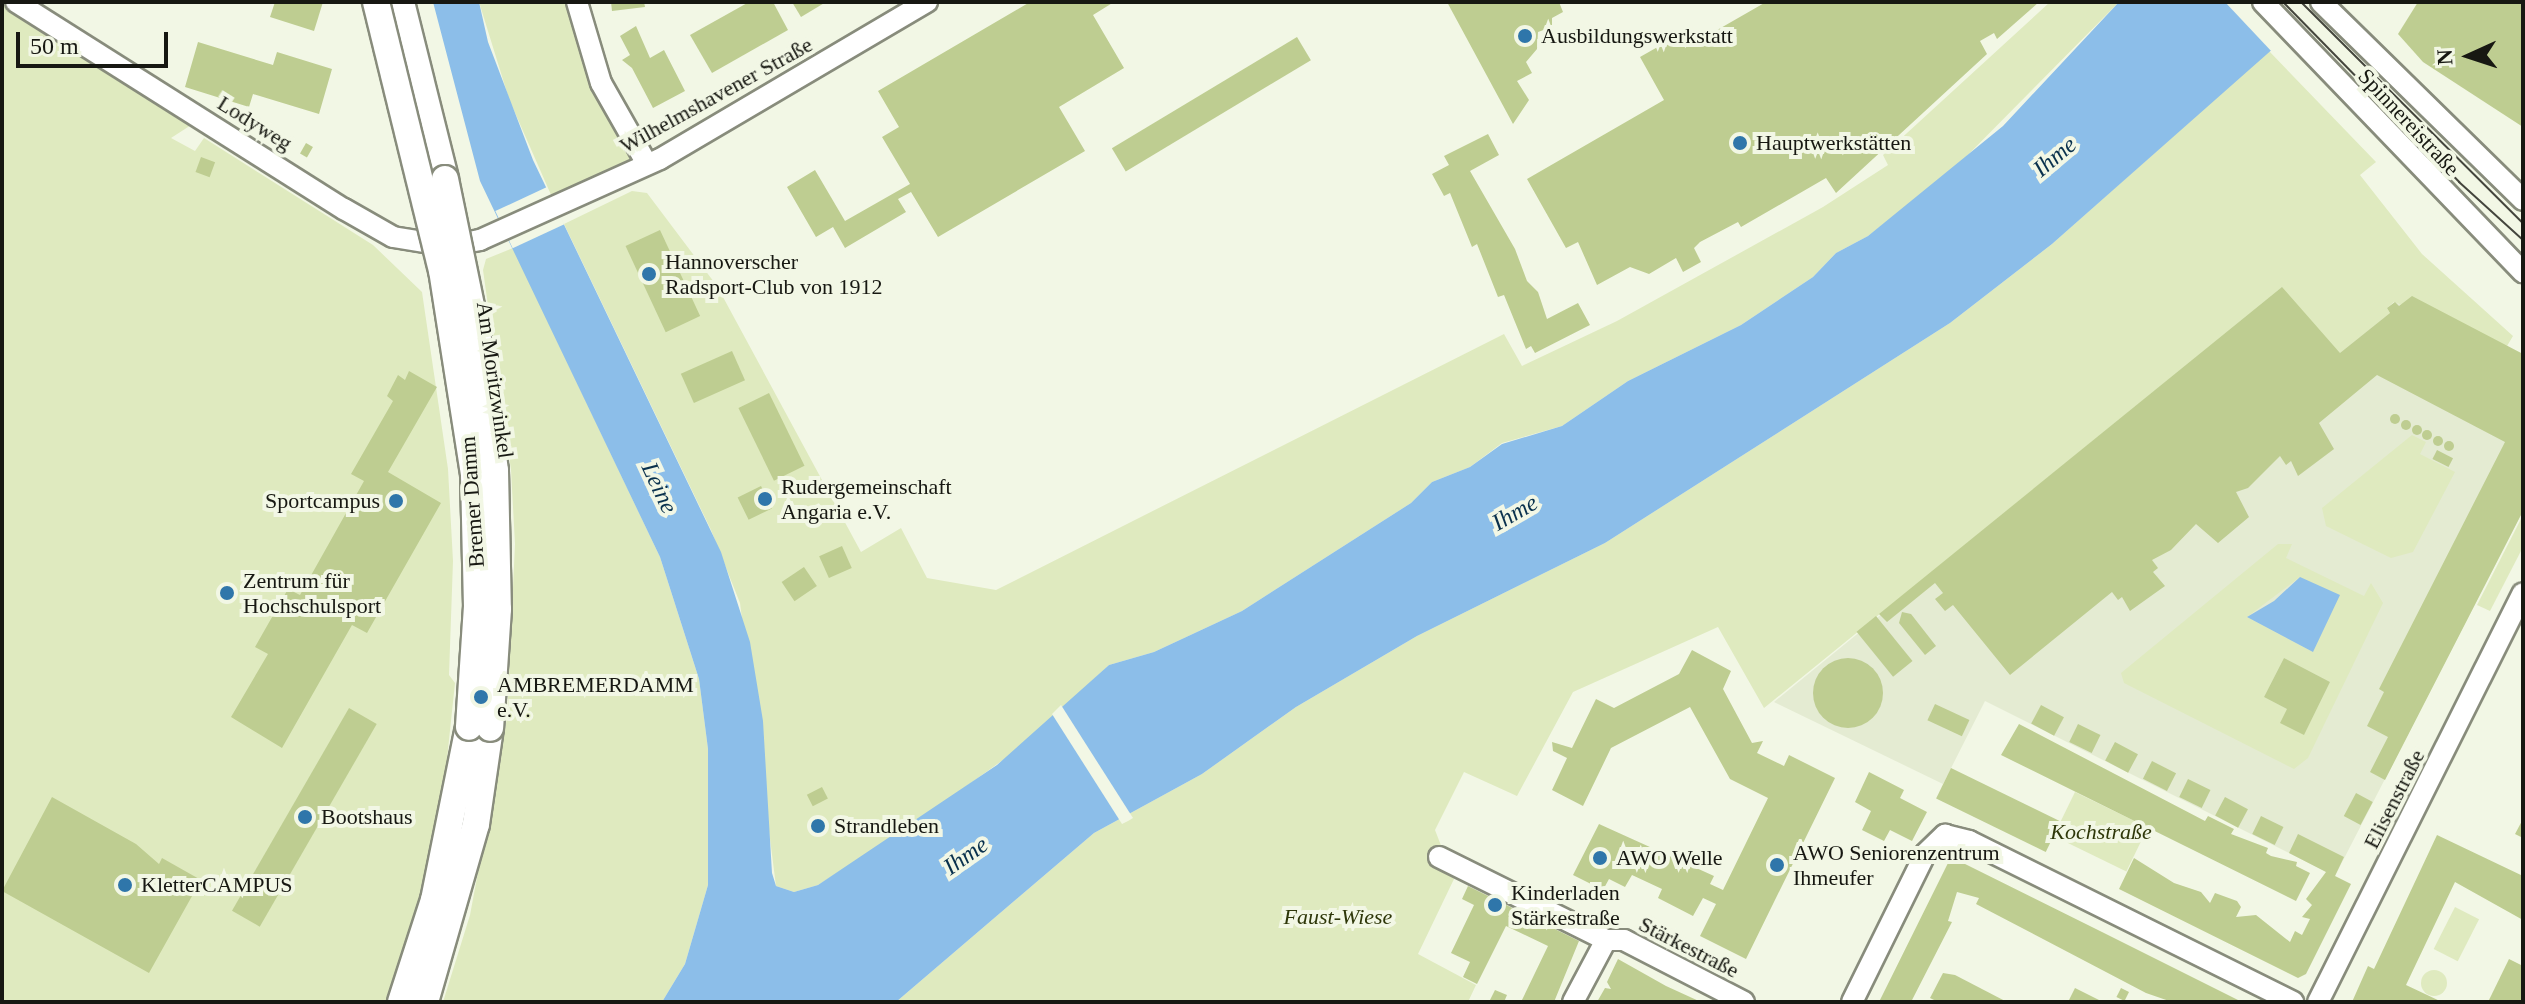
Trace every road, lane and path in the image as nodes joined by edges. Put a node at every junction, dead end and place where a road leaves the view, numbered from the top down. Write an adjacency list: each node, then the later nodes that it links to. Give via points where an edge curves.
1 (16, 2): 11 (street, Lodyweg, via 381,230 418,244)
2 (376, 2): 15 (main road, Bremer Damm, bridge, via 442,270 474,475)
3 (401, 2): 15 (main road, Bremer Damm, bridge, via 465,265 487,405 498,544)
4 (577, 2): 8 (street, via 601,83)
5 (927, 2): 8 (street, Wilhelmshavener Straße)
6 (2263, 2): 12 (street, Spinnereistraße)
7 (2321, 2): 9 (street, Spinnereistraße)
8 (647, 164): 10 (street, Wilhelmshavener Straße)
9 (2523, 200)
10 (480, 240): 11 (street, Lodyweg)
11 (449, 246): 15 (street, Am Moritzwinkel, via 483,452 488,548)
12 (2523, 272)
13 (2523, 593): 14 (street, Elisenstraße)
14 (2518, 614): 24 (street, Elisenstraße)
15 (480, 723): 18 (main road, Bremer Damm); 19 (main road, Bremer Damm, via 476,824)
16 (1439, 857): 17 (street, Stärkestraße, via 1499,894)
17 (1606, 940): 20 (street); 21 (street, Stärkestraße, via 1624,940)
18 (401, 1002)
19 (425, 1002)
20 (1573, 1002)
21 (1744, 1002)
22 (1852, 1002): 23 (street, via 1925,854 1945,835 1969,841)
23 (2293, 1002)
24 (2318, 1002)

